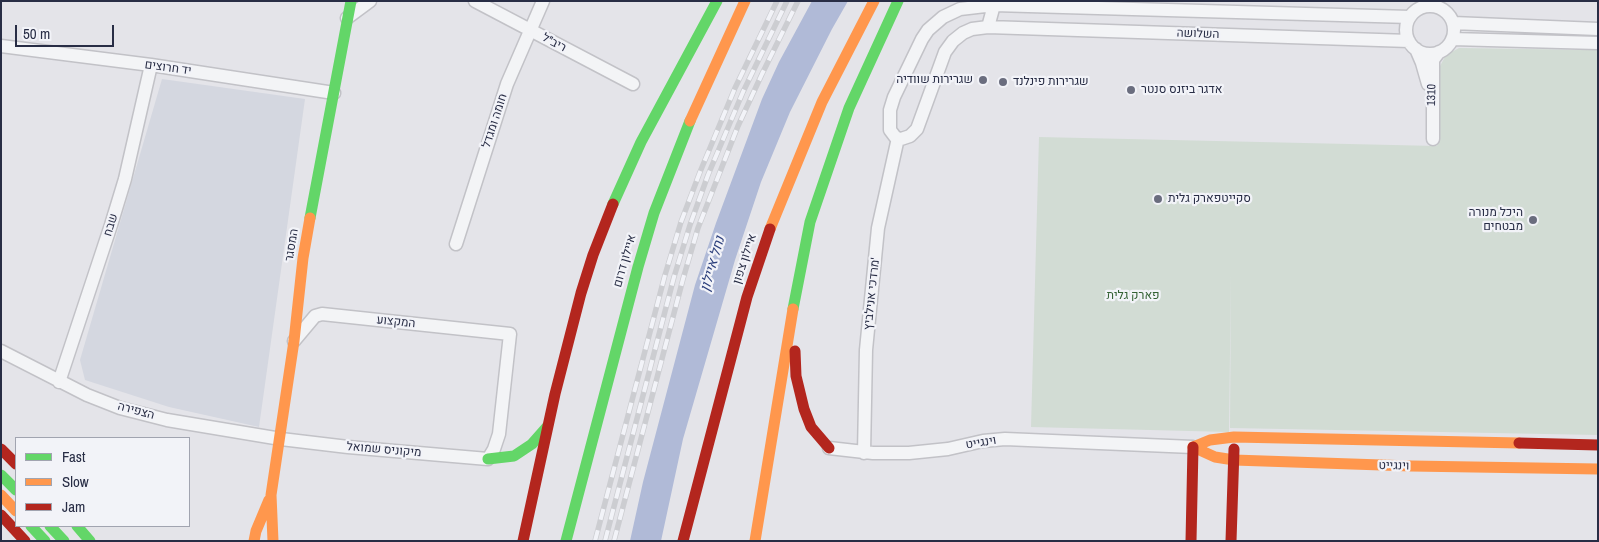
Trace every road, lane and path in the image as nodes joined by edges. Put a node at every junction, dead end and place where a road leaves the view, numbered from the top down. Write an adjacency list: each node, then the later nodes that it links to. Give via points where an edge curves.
1 (352, 1): 13 (main road, המסגר)
2 (370, 1): 13 (street)
3 (475, 1): 17 (street, ריב"ל)
4 (543, 1): 17 (street, חומה ומגדל)
5 (717, 1): 34 (main road, via 641,142 605,224 581,293)
6 (745, 1): 63 (main road, איילון דרום, via 695,108 654,213)
7 (874, 1): 64 (main road, איילון צפון, via 822,102 762,250)
8 (898, 1): 30 (main road, via 849,108 831,158 810,222)
9 (994, 3): 11 (street, השלושה); 15 (street); 27 (street, via 951,12 928,30 890,110 890,130)
10 (1431, 4): 12 (street); 14 (street, via 1445,11)
11 (1230, 7): 12 (street, השלושה)
12 (1410, 17): 20 (street, via 1406,33)
13 (347, 18): 25 (main road, המסגר)
14 (1453, 24): 16 (street); 18 (street)
15 (988, 26): 20 (street, השלושה); 27 (street, via 972,28 953,41 939,66 917,130 910,136)
16 (1598, 29)
17 (530, 30): 24 (street, ריב"ל); 29 (street, חומה ומגדל, via 507,84)
18 (1452, 40): 19 (street); 22 (street)
19 (1598, 43)
20 (1412, 45): 22 (street, via 1431,54); 26 (street, via 1427,79)
21 (1, 46): 23 (street, יד חרוצים)
22 (1439, 52): 26 (street, 1310, via 1433,60)
23 (151, 65): 25 (street, יד חרוצים); 33 (street, שבח, via 125,179)
24 (633, 84)
25 (334, 92): 31 (main road, המסגר, via 302,258)
26 (1432, 109): 28 (street, 1310)
27 (898, 138): 41 (street, מרדכי אנילביץ', via 878,228 866,350)
28 (1433, 139)
29 (456, 244)
30 (794, 304): 39 (main road, via 796,376 800,398 811,427); 52 (main road)
31 (294, 341): 36 (main road, המסגר); 42 (street, המקצוע, via 315,316 322,314 510,334 499,434)
32 (1, 351): 33 (street, הצפירה)
33 (59, 382): 36 (street, הצפירה, via 87,396 139,413)
34 (548, 427): 42 (main road, via 532,444 514,456); 62 (main road)
35 (1234, 438): 37 (main road, וינגייט); 38 (main road, וינגייט, via 1210,440); 43 (main road)
36 (281, 439): 42 (street, מיקוניס שמואל); 49 (main road, המסגר)
37 (1598, 445)
38 (1193, 447): 41 (street, וינגייט, via 1005,439 937,450); 43 (main road, וינגייט, via 1215,457); 67 (main road)
39 (829, 448): 41 (street, וינגייט)
40 (1, 449): 44 (main road)
41 (864, 453)
42 (488, 459)
43 (1234, 460): 45 (main road, וינגייט); 68 (main road)
44 (15, 463)
45 (1598, 469)
46 (1, 475): 47 (main road)
47 (15, 489)
48 (1, 495): 50 (main road)
49 (272, 495): 60 (main road, המסגר); 61 (main road, המסגר)
50 (15, 510)
51 (1, 515): 56 (main road)
52 (760, 517): 65 (main road); 66 (main road)
53 (32, 527): 57 (main road)
54 (51, 527): 58 (main road)
55 (78, 527): 59 (main road)
56 (25, 541)
57 (45, 541)
58 (64, 541)
59 (90, 541)
60 (254, 541)
61 (273, 541)
62 (523, 541)
63 (566, 541)
64 (683, 541)
65 (755, 541)
66 (767, 541)
67 (1191, 541)
68 (1231, 541)

